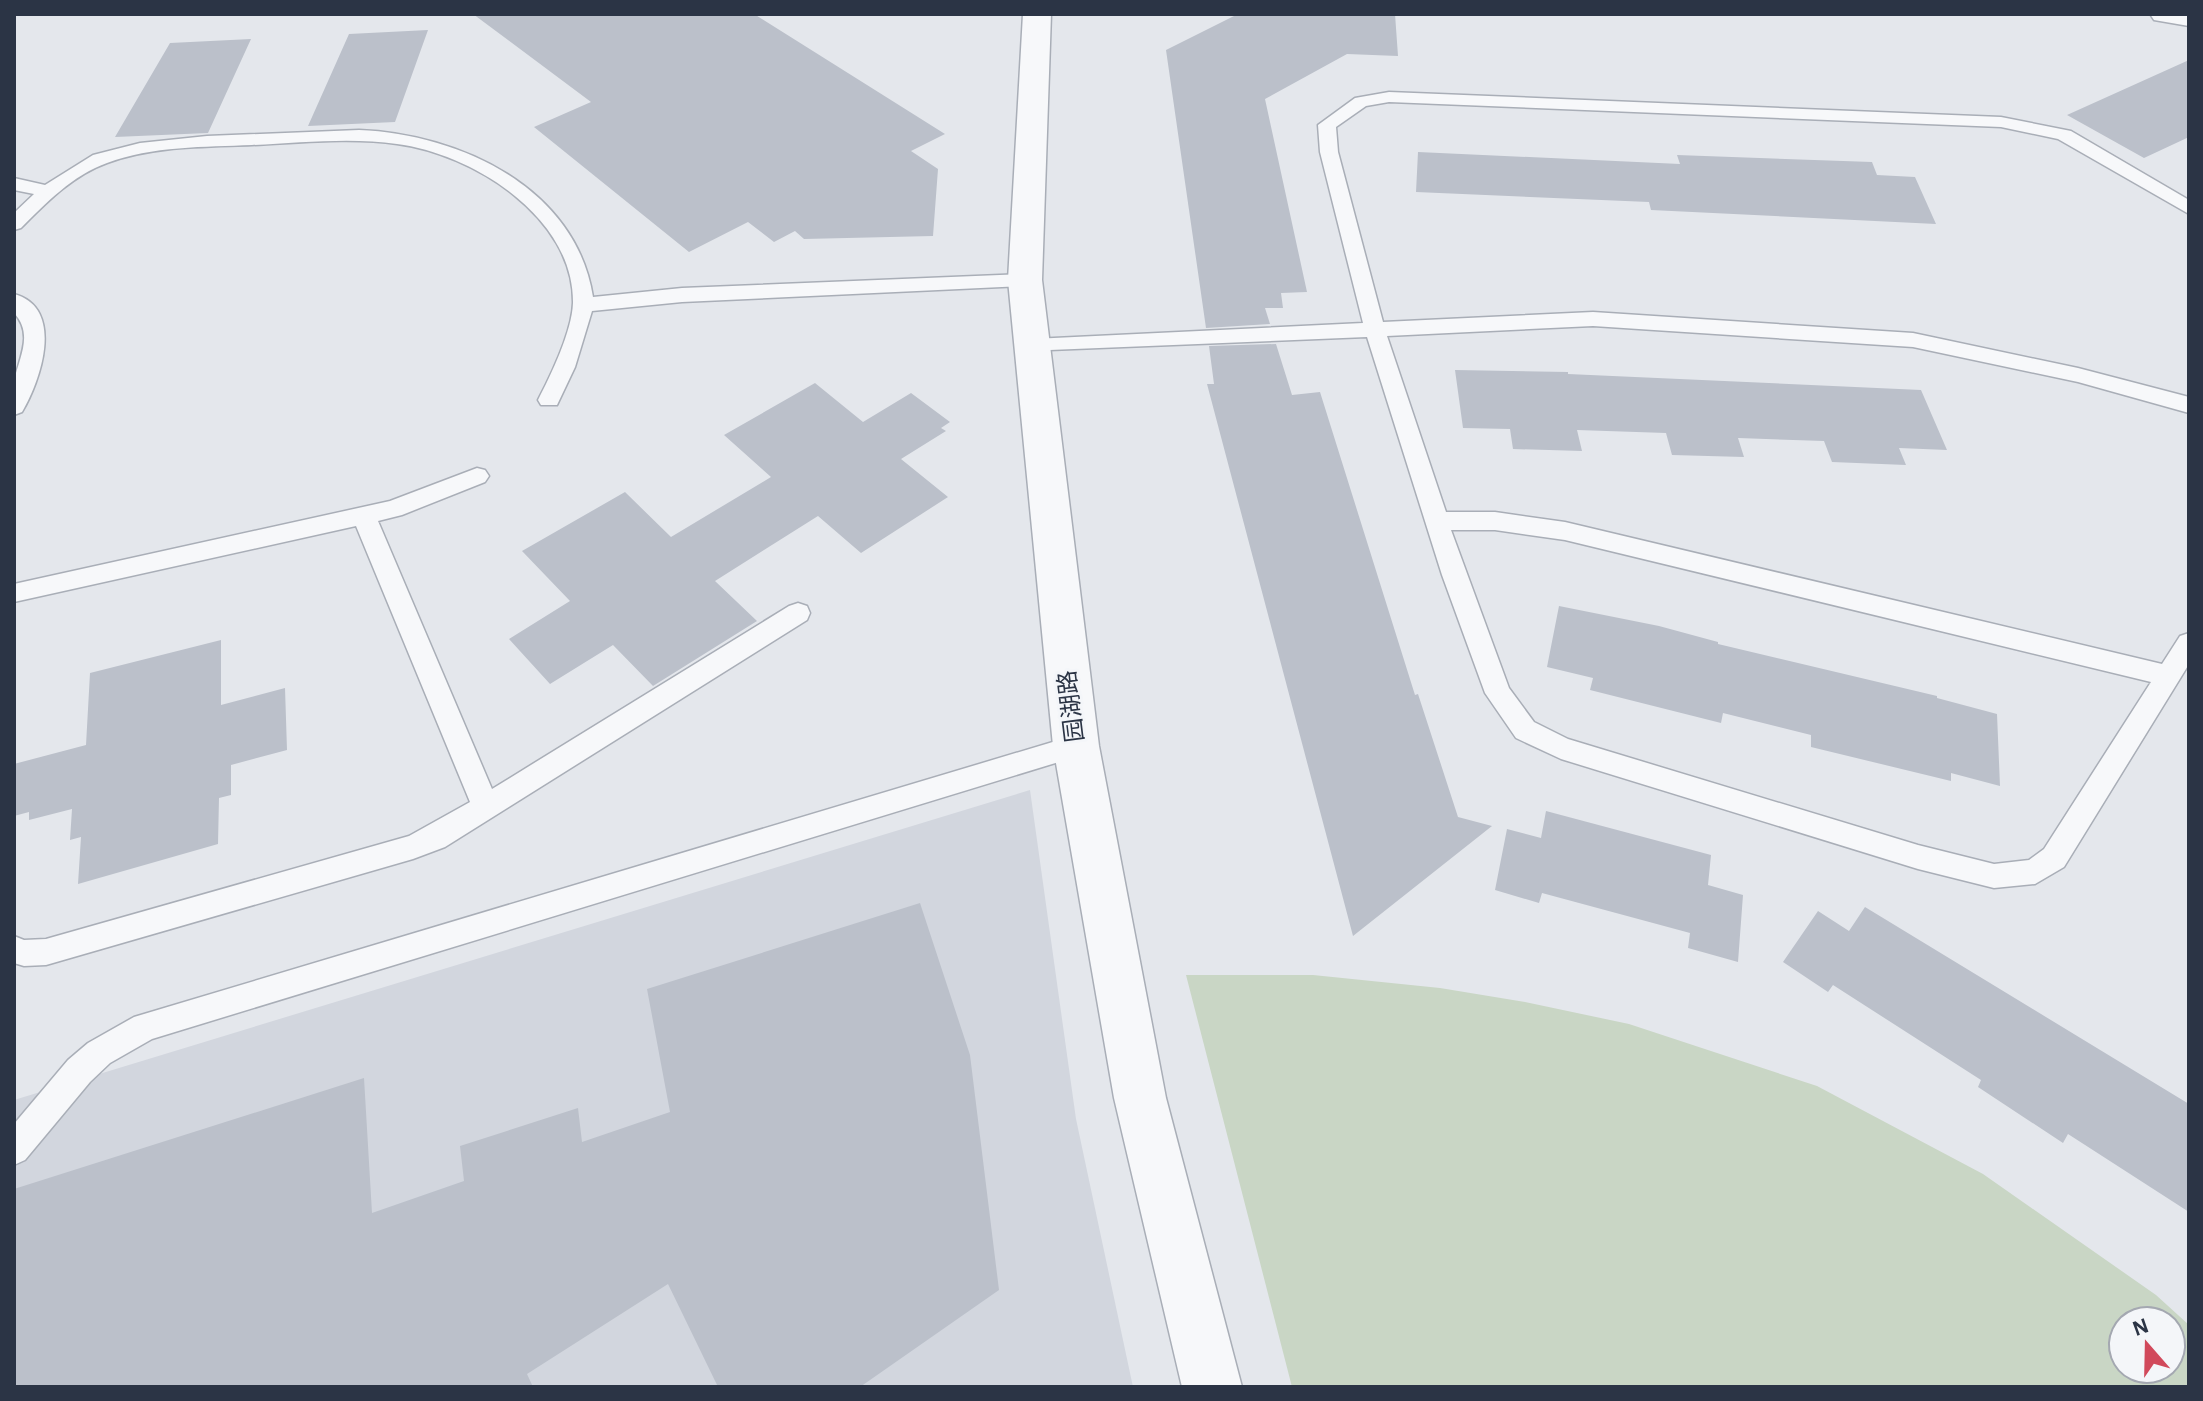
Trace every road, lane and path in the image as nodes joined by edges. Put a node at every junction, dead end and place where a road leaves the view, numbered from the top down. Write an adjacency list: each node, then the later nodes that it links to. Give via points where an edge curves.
1 (1037, 14): 8 (street, 园湖路)
2 (2164, 14): 3 (street)
3 (2189, 17)
4 (14, 184): 5 (lane)
5 (49, 192): 7 (lane); 10 (lane, via 86,165 145,150 330,136 399,138 477,163 541,211 564,240)
6 (2189, 208): 11 (lane, via 2064,135 2001,122 1389,97 1361,102 1327,125 1329,152)
7 (14, 224)
8 (1025, 280): 10 (lane, via 738,292); 12 (street, 园湖路)
9 (14, 301): 15 (lane, via 31,320 34,347)
10 (583, 305): 13 (lane)
11 (1375, 330): 12 (lane); 14 (lane, via 1593,319 1913,340); 18 (lane)
12 (1033, 346): 23 (street, 园湖路)
13 (549, 400)
14 (2189, 405)
15 (14, 407)
16 (477, 476): 17 (lane)
17 (364, 516): 19 (lane); 24 (lane)
18 (1436, 521): 22 (lane, via 1495,521 1565,531); 22 (lane, via 1498,693 1525,730 1561,748 1994,876 2035,872 2054,858)
19 (14, 593)
20 (798, 613): 24 (lane)
21 (2189, 643): 22 (lane)
22 (2169, 676)
23 (1076, 746): 26 (lane, via 145,1027 79,1071); 27 (street, 园湖路, via 1140,1098)
24 (486, 807): 25 (lane, via 413,847 46,952)
25 (14, 949)
26 (14, 1149)
27 (1212, 1387)

